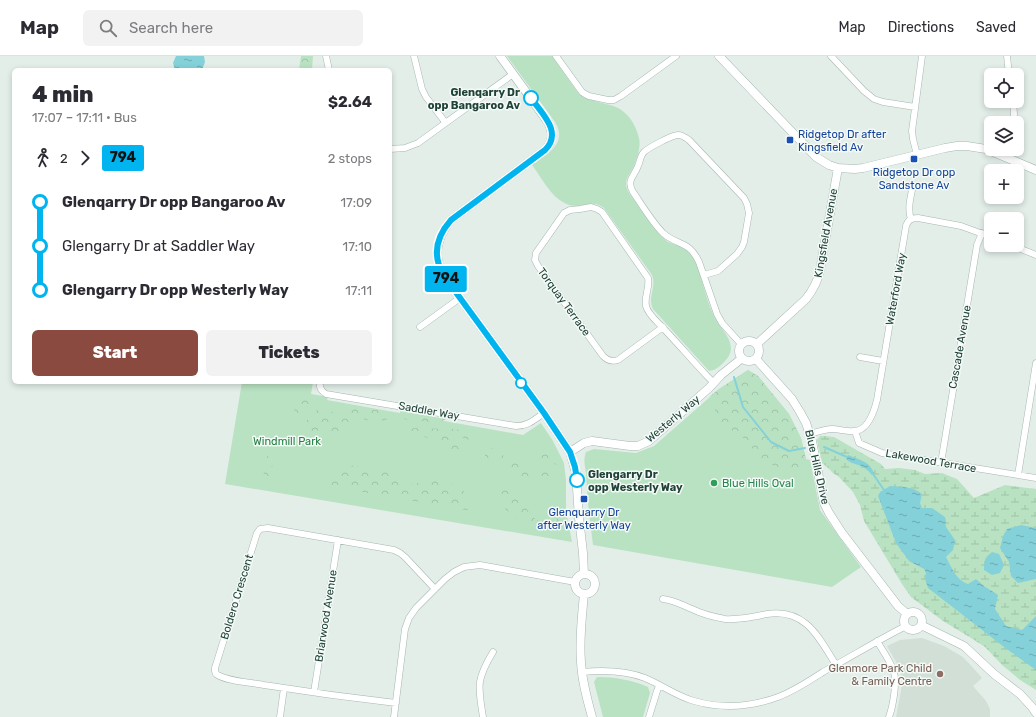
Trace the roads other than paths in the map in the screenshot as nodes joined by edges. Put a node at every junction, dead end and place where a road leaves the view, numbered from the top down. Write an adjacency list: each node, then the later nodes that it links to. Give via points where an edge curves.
1 (326, 56): 10 (street)
2 (414, 56): 14 (street, via 422,89)
3 (500, 56): 12 (street)
4 (556, 56): 5 (street, via 582,92 589,96 614,100)
5 (676, 56)
6 (718, 56): 19 (street, via 816,157)
7 (831, 56): 13 (street, via 874,98 883,102)
8 (922, 56): 13 (street)
9 (1007, 56): 11 (street)
10 (329, 68)
11 (1009, 68)
12 (513, 74): 14 (street); 27 (street, via 550,124 552,140 545,150 454,216 442,231 437,248 439,266)
13 (916, 107): 17 (street, via 912,131)
14 (445, 122): 15 (street, via 418,143 405,148)
15 (392, 149)
16 (984, 149): 17 (street, via 963,146)
17 (917, 155): 19 (street, via 863,168)
18 (1011, 156): 20 (street)
19 (838, 168): 31 (street, Kingsfield Avenue, via 817,282 806,299)
20 (1036, 170)
21 (913, 185): 22 (street, Waterford Way, via 909,209)
22 (911, 219): 23 (street, via 961,226); 35 (street, Waterford Way, via 906,226)
23 (982, 233): 44 (street, Cascade Avenue, via 977,245)
24 (1024, 250): 25 (street)
25 (1036, 255)
26 (704, 276): 26 (street, via 693,251 662,232 630,185 631,177 644,152 674,135 689,140 744,198 748,206 744,242 737,254 718,271); 30 (street, via 716,312)
27 (460, 298): 28 (street); 40 (street)
28 (420, 327)
29 (663, 327): 29 (street, Torquay Terrace, via 646,306 649,284 647,275 602,212 591,208 564,213 536,253 535,261 603,356 610,360 618,360); 38 (street, Torquay Terrace)
30 (741, 344): 31 (street, via 747,341); 33 (street, via 738,353)
31 (757, 344): 34 (street, via 759,353)
32 (860, 357): 35 (street)
33 (741, 359): 34 (street, via 750,362); 38 (street, Westerly Way)
34 (756, 359): 42 (street, Blue Hills Drive, via 792,399)
35 (884, 361): 41 (street, Waterford Way, via 873,413 864,427)
36 (1036, 363): 37 (street)
37 (1035, 380): 45 (street)
38 (714, 383): 43 (street, Westerly Way, via 645,443 630,446 592,440)
39 (320, 384): 40 (street, Saddler Way, via 320,388 326,394 516,426 525,426)
40 (544, 413): 43 (street)
41 (855, 431): 42 (street, via 831,429); 44 (street, Lakewood Terrace, via 859,444 882,453)
42 (810, 434): 53 (street, Blue Hills Drive, via 824,503 829,513 898,606)
43 (570, 452): 48 (street, via 576,473)
44 (941, 463): 45 (street, Lakewood Terrace)
45 (1018, 475): 46 (street, Lakewood Terrace)
46 (1036, 478)
47 (338, 540): 50 (street, Boldero Crescent, via 400,553); 61 (street, Boldero Crescent, via 268,528 260,529 257,533 215,671 224,678); 62 (street, Briarwood Avenue)
48 (584, 574): 49 (street, via 577,577); 51 (street, via 593,578 595,584 592,590)
49 (575, 582): 50 (street, via 474,565 454,572); 51 (street, via 576,588)
50 (435, 589): 64 (street, via 413,611 407,621)
51 (584, 594): 59 (street, via 580,636)
52 (663, 599): 58 (street, via 726,619 772,614 795,617 816,632)
53 (907, 614): 54 (street, via 918,613 922,620); 55 (street, via 904,620)
54 (921, 625): 55 (street, via 914,630); 63 (street, via 964,646)
55 (906, 626): 56 (street)
56 (877, 641): 58 (street); 72 (street, via 895,676)
57 (493, 652): 69 (street, via 480,680 479,694)
58 (836, 666): 60 (street, via 781,696 747,705 719,706 699,702)
59 (582, 672): 60 (street, via 624,672 645,678); 70 (street)
60 (659, 686): 71 (street)
61 (284, 688): 62 (street, Boldero Crescent); 67 (street)
62 (314, 692): 64 (street, Boldero Crescent)
63 (1020, 694): 65 (street); 66 (street)
64 (396, 703): 68 (street)
65 (1036, 704)
66 (1036, 713)
67 (280, 717)
68 (394, 717)
69 (483, 717)
70 (592, 717)
71 (649, 717)
72 (889, 717)

